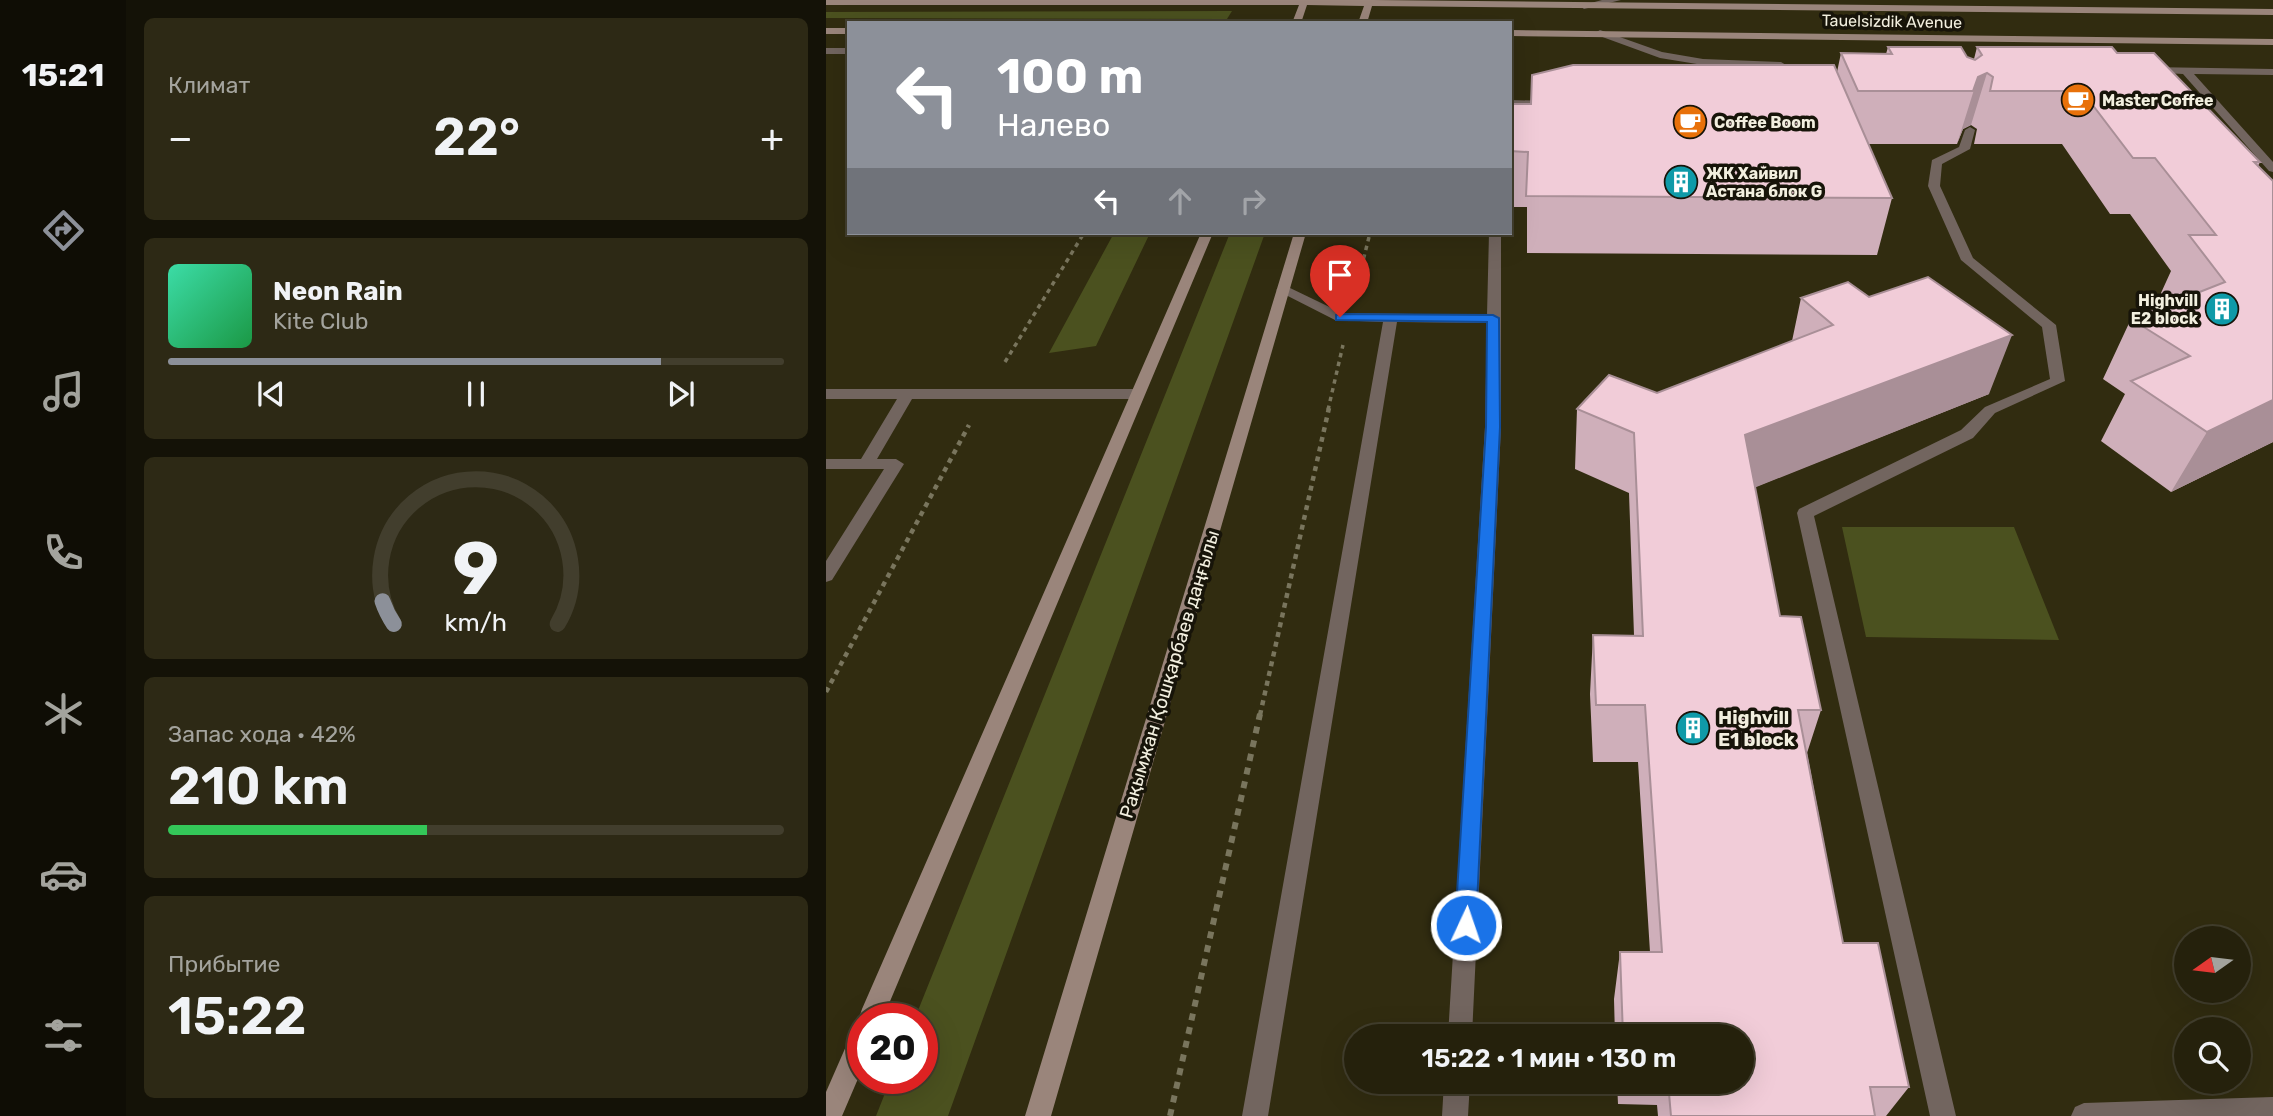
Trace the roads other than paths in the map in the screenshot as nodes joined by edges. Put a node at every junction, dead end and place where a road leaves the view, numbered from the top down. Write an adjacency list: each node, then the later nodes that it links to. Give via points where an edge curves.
1 (1617, 0): 5 (lane)
2 (1305, 1): 3 (main road, Tauelsizdik Avenue); 4 (main road, Tauelsizdik Avenue); 7 (main road)
3 (826, 2)
4 (1370, 2): 5 (main road, Tauelsizdik Avenue); 8 (main road)
5 (1584, 6): 6 (main road, Tauelsizdik Avenue)
6 (2273, 12)
7 (1297, 21)
8 (1363, 21)
9 (826, 31): 10 (main road)
10 (847, 31)
11 (1512, 33): 12 (main road, Tauelsizdik Avenue)
12 (1600, 33): 13 (main road, Tauelsizdik Avenue); 16 (lane)
13 (2273, 42)
14 (826, 51): 15 (lane)
15 (847, 51)
16 (1660, 55): 17 (lane, via 1737,65); 18 (lane)
17 (1791, 65)
18 (1657, 68)
19 (2131, 70): 20 (lane)
20 (2186, 71): 21 (lane); 25 (lane)
21 (2273, 72)
22 (1512, 103): 23 (lane)
23 (1562, 104)
24 (1970, 130): 47 (lane, via 1964,149 1936,162 1934,186 1967,260 2049,325 2058,381 1990,410 1967,434 1805,513)
25 (2273, 169)
26 (1206, 235): 34 (main road)
27 (1299, 235): 29 (main road, Рақымжан Қошқарбаев даңғылы)
28 (1495, 235): 31 (lane)
29 (1283, 290): 30 (lane, via 1340,317); 44 (main road, Рақымжан Қошқарбаев даңғылы)
30 (1391, 318): 31 (lane); 45 (lane)
31 (1493, 318): 39 (lane, via 1493,427)
32 (826, 394): 33 (lane)
33 (907, 394): 34 (lane); 36 (lane)
34 (1138, 394): 38 (main road)
35 (826, 464): 36 (lane)
36 (866, 464): 37 (lane, via 896,464)
37 (826, 575)
38 (877, 1003)
39 (1461, 1024)
40 (847, 1074): 43 (main road)
41 (1456, 1094): 46 (lane)
42 (2273, 1110): 48 (lane)
43 (829, 1116)
44 (1038, 1116)
45 (1255, 1116)
46 (1455, 1116)
47 (1943, 1116)
48 (2084, 1116)

